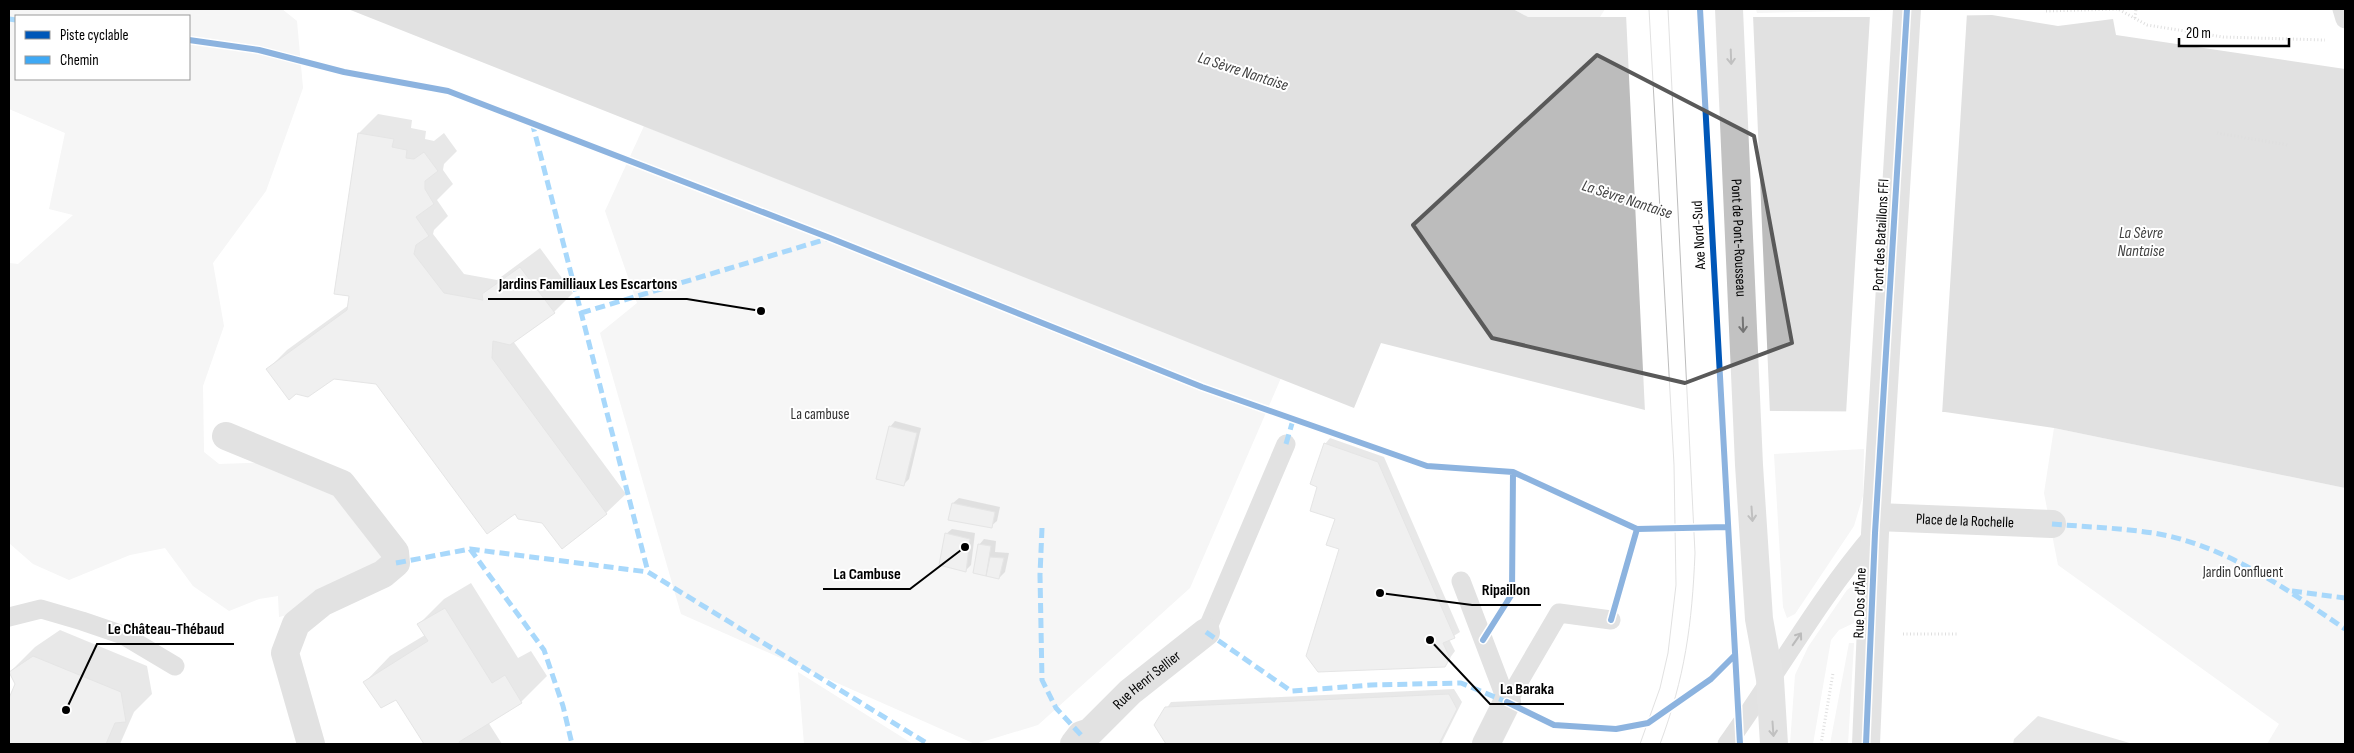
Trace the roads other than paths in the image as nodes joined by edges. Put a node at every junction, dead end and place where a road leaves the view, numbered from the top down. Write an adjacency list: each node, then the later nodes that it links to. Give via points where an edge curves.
1 (1729, 9): 15 (main road, Pont de Pont-Rousseau, one-way to 15, via 1749,465 1760,619)
2 (1907, 9): 7 (main road, Pont des Bataillons FFI)
3 (2342, 9): 4 (lane)
4 (2345, 19)
5 (226, 436): 18 (street, via 342,484 394,552 396,563 383,574 323,602 296,624 285,653)
6 (1286, 444): 13 (lane)
7 (1880, 462): 9 (main road, Rue Dos d'Âne)
8 (2052, 524): 9 (street, Place de la Rochelle)
9 (1876, 525): 15 (lane, one-way to 9); 22 (main road, Rue Dos d'Âne)
10 (1461, 582): 16 (lane)
11 (9, 617): 14 (lane, via 41,609 82,621 123,635)
12 (1611, 620): 16 (lane, via 1559,613)
13 (1206, 632): 17 (street, Rue Henri Sellier, via 1130,692)
14 (175, 666)
15 (1770, 679): 20 (lane); 21 (main road, one-way to 21)
16 (1507, 702): 19 (street)
17 (1087, 740)
18 (311, 744)
19 (1486, 744)
20 (1727, 744)
21 (1774, 744)
22 (1866, 744)

